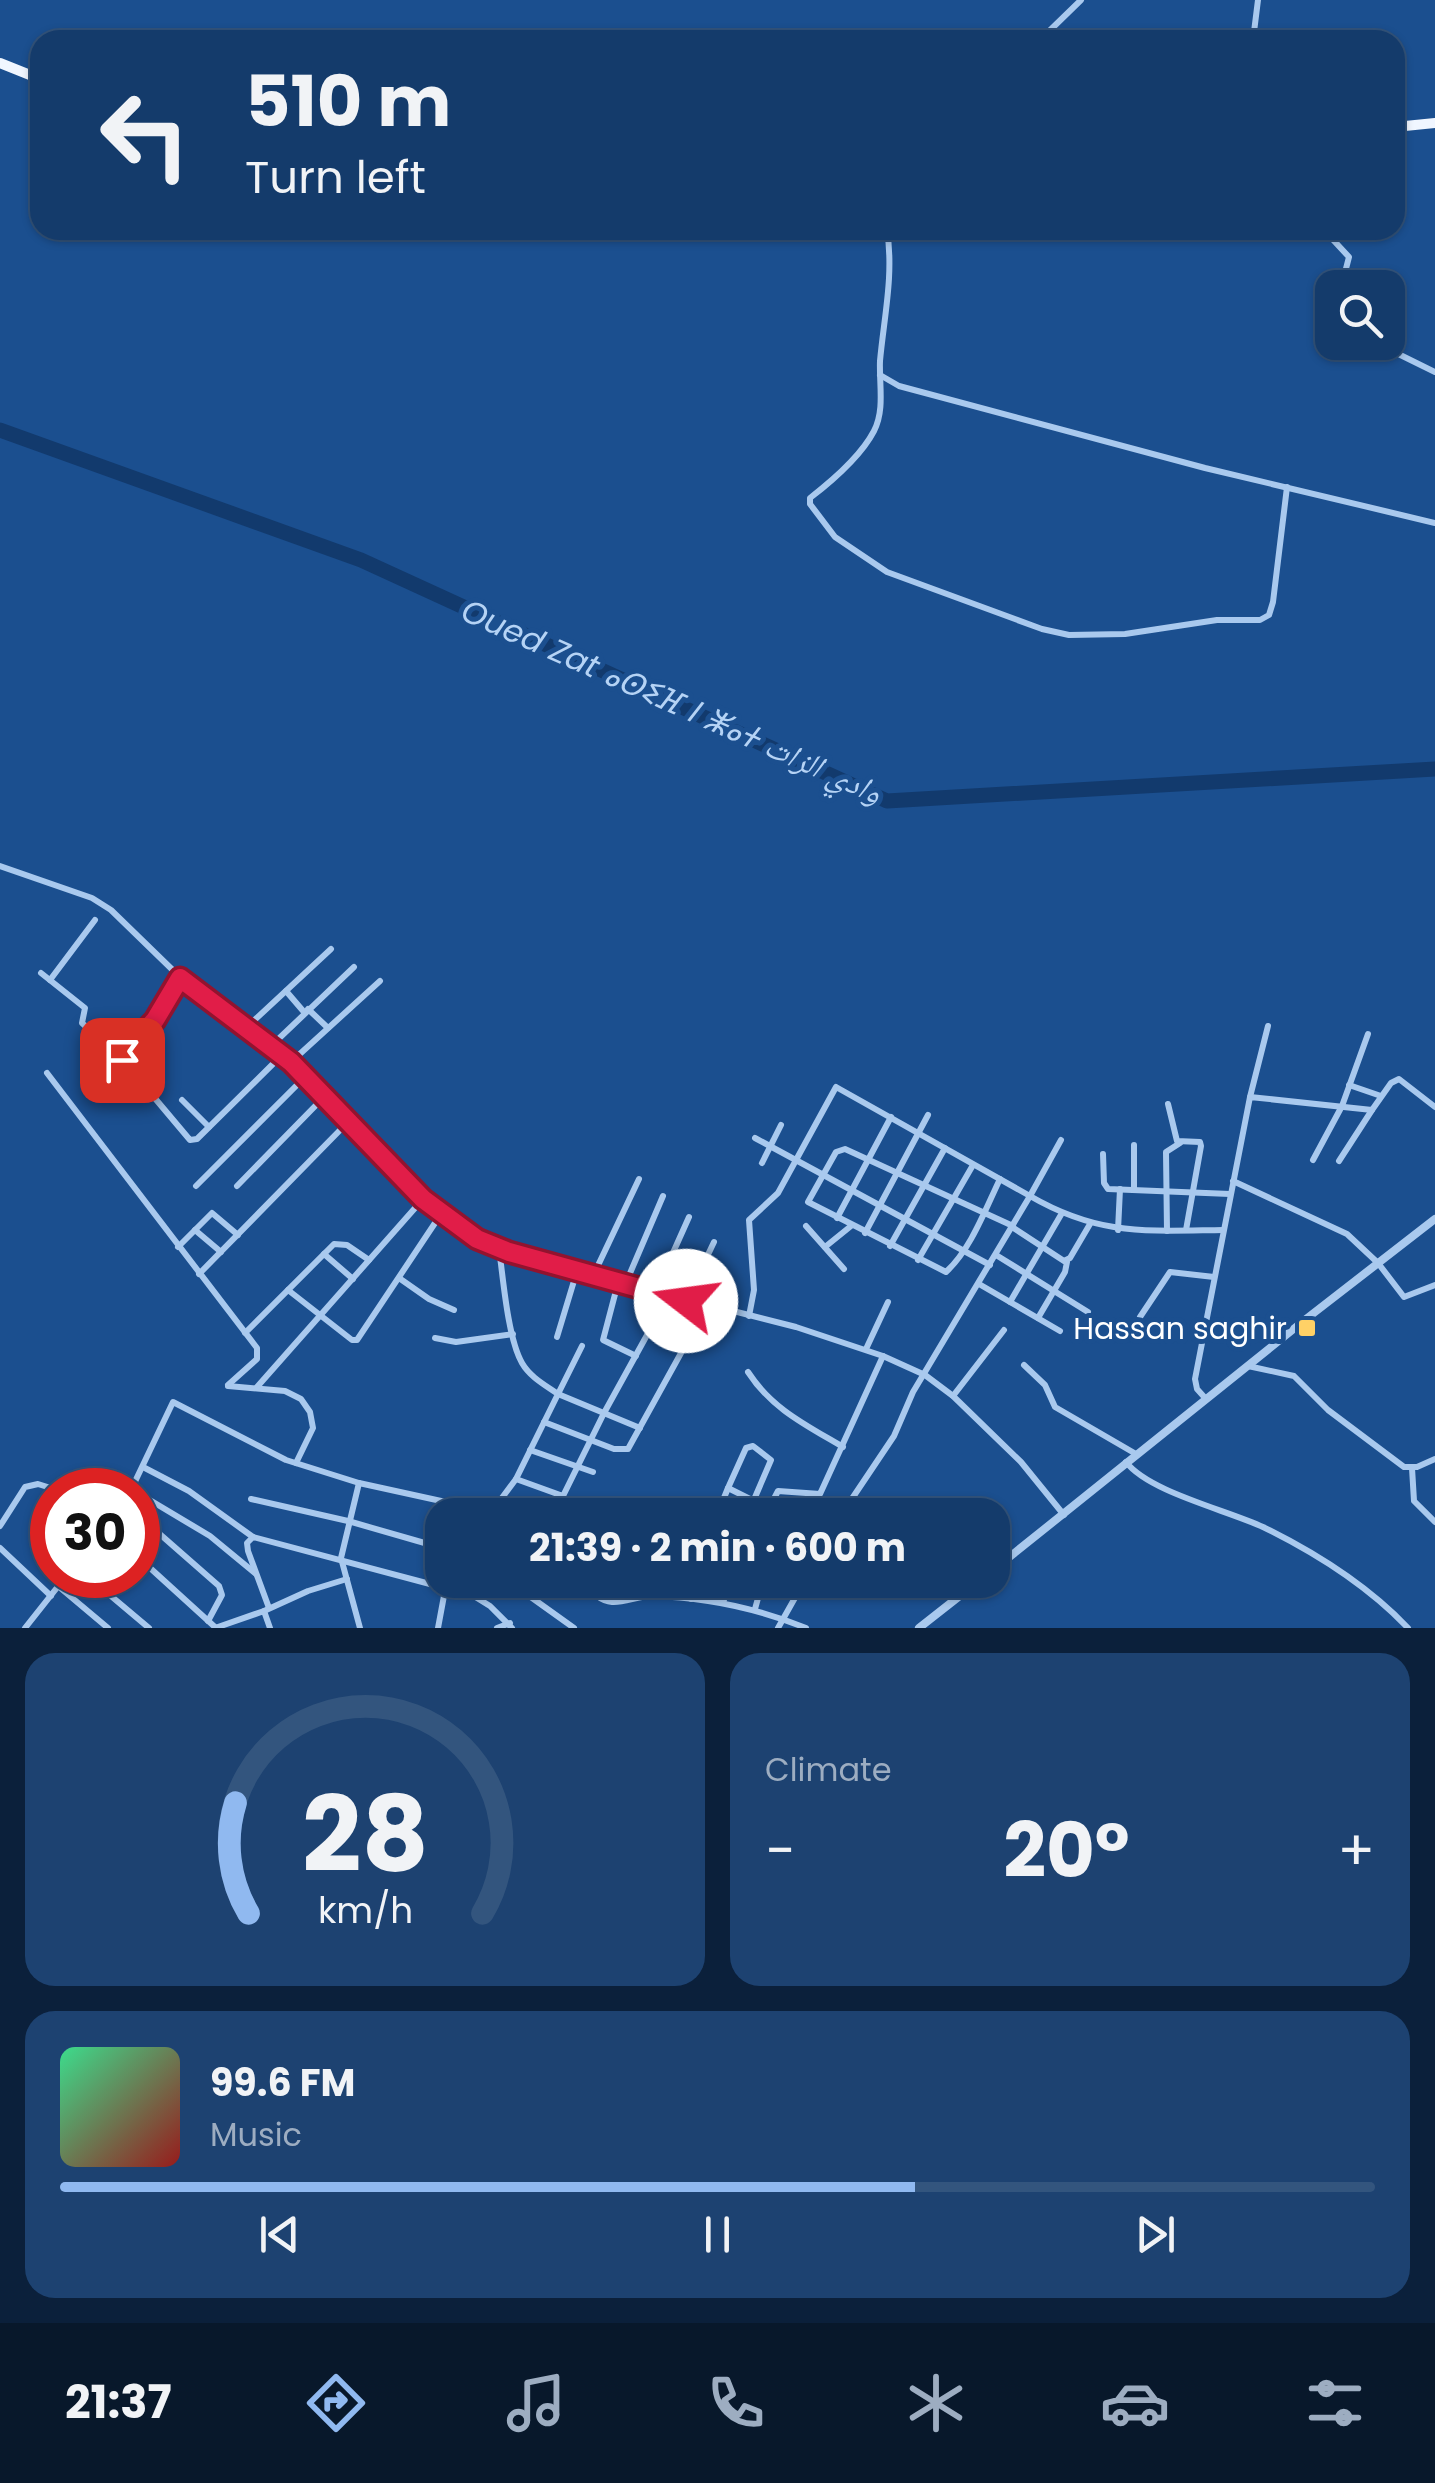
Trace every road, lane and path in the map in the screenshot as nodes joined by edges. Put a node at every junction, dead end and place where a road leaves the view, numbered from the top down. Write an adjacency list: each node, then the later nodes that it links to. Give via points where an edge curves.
1 (1081, 0): 3 (street)
2 (1258, 0): 4 (street)
3 (1050, 30)
4 (1254, 30)
5 (0, 63): 6 (main road)
6 (30, 75)
7 (1435, 122): 8 (main road)
8 (1405, 126)
9 (888, 240): 14 (street)
10 (1333, 240): 11 (street, via 1349,257)
11 (1346, 270)
12 (1405, 357): 13 (street)
13 (1435, 372)
14 (880, 375): 15 (street, via 899,386); 15 (street, via 874,431 810,504 835,537 887,572 1042,628 1069,635 1125,634 1269,615)
15 (1286, 488): 16 (street)
16 (1435, 523)
17 (0, 866): 22 (street, via 92,898)
18 (94, 920): 23 (street)
19 (331, 948): 25 (street)
20 (354, 966): 26 (street)
21 (42, 973): 23 (street)
22 (180, 978): 28 (street); 33 (street)
23 (50, 980): 33 (street, via 86,1008 82,1024)
24 (380, 981): 29 (street)
25 (286, 990): 26 (street); 28 (street)
26 (306, 1010): 29 (street); 31 (street)
27 (1268, 1026): 40 (street)
28 (247, 1027): 31 (street)
29 (328, 1028): 34 (street)
30 (1368, 1034): 37 (street)
31 (271, 1046): 32 (street)
32 (282, 1055): 34 (street); 50 (street)
33 (122, 1060): 50 (street, via 190,1140)
34 (291, 1062): 36 (street)
35 (47, 1073): 105 (street)
36 (306, 1077): 39 (street); 71 (street)
37 (1350, 1086): 38 (street); 43 (street)
38 (1381, 1096): 44 (street, via 1399,1079); 45 (street)
39 (324, 1097): 48 (street); 72 (street)
40 (1250, 1097): 43 (street); 69 (street)
41 (182, 1100): 50 (street)
42 (1168, 1104): 54 (street)
43 (1342, 1106): 45 (street); 60 (street)
44 (1435, 1107)
45 (1372, 1110): 62 (street)
46 (928, 1115): 51 (street)
47 (891, 1118): 51 (street); 59 (street); 61 (street, via 836,1087)
48 (348, 1124): 82 (street); 101 (street)
49 (781, 1125): 56 (street)
50 (209, 1127)
51 (918, 1134): 57 (street); 65 (street)
52 (756, 1138): 56 (street)
53 (1061, 1140): 80 (street)
54 (1180, 1144): 75 (street, via 1166,1152); 77 (street, via 1202,1146)
55 (1134, 1145): 74 (street)
56 (770, 1146): 61 (street); 63 (street)
57 (945, 1148): 64 (street); 70 (street)
58 (1103, 1154): 73 (street, via 1105,1187)
59 (869, 1160): 65 (street); 66 (street, via 840,1150); 76 (street)
60 (1312, 1160)
61 (797, 1161): 66 (street); 140 (street, via 778,1193 748,1220 754,1290)
62 (1339, 1161)
63 (762, 1163)
64 (973, 1165): 68 (street); 81 (street)
65 (898, 1172): 70 (street); 83 (street)
66 (822, 1176): 76 (street); 88 (street, via 808,1204)
67 (639, 1179): 122 (street)
68 (1000, 1179): 80 (street); 84 (street)
69 (1233, 1180): 78 (street); 116 (street, via 1348,1234)
70 (926, 1185): 81 (street); 89 (street)
71 (196, 1186)
72 (237, 1186)
73 (1120, 1189): 74 (street); 96 (street)
74 (1134, 1190): 75 (street)
75 (1166, 1190): 77 (street); 97 (street)
76 (852, 1191): 83 (street); 88 (street)
77 (1193, 1192): 78 (street); 98 (street)
78 (1230, 1194): 99 (street)
79 (664, 1196): 126 (street)
80 (1030, 1196): 85 (street); 94 (street)
81 (956, 1198): 84 (street); 102 (street)
82 (423, 1199): 86 (street); 113 (street)
83 (880, 1206): 89 (street); 100 (street)
84 (985, 1211): 94 (street); 109 (street)
85 (1062, 1213): 91 (street); 106 (street)
86 (441, 1214): 107 (street); 124 (street)
87 (689, 1217): 131 (street)
88 (837, 1218): 93 (street)
89 (906, 1220): 102 (street); 104 (street)
90 (1435, 1220): 116 (street)
91 (1090, 1223): 96 (street); 115 (street)
92 (806, 1226): 108 (street)
93 (851, 1226): 100 (street); 108 (street)
94 (1013, 1226): 106 (street); 112 (street)
95 (195, 1230): 101 (street, via 212,1213); 105 (street); 110 (street)
96 (1118, 1230): 97 (street)
97 (1167, 1230): 98 (street)
98 (1186, 1230): 99 (street)
99 (1222, 1230): 123 (street)
100 (865, 1233): 104 (street)
101 (238, 1235): 110 (street)
102 (934, 1235): 109 (street); 114 (street)
103 (714, 1242): 133 (street)
104 (890, 1246): 114 (street)
105 (178, 1247): 120 (street)
106 (1042, 1247): 115 (street); 121 (street)
107 (499, 1248): 119 (street); 146 (street)
108 (825, 1248): 118 (street)
109 (963, 1250): 114 (street, via 946,1272); 117 (street)
110 (221, 1252): 120 (street)
111 (324, 1254): 113 (street, via 340,1242); 125 (street); 129 (street)
112 (996, 1255): 117 (street); 121 (street)
113 (370, 1260): 125 (street)
114 (918, 1260)
115 (1067, 1261): 130 (street)
116 (1378, 1263): 128 (street, via 1404,1297); 154 (street)
117 (990, 1264): 127 (street)
118 (844, 1269)
119 (577, 1271): 122 (street); 147 (street)
120 (199, 1274): 145 (street)
121 (1026, 1274): 130 (street); 135 (street)
122 (593, 1276): 126 (street)
123 (1214, 1277): 141 (street, via 1165,1274); 160 (street, via 1195,1379)
124 (399, 1278): 137 (street); 139 (street, via 358,1340)
125 (353, 1279): 139 (street)
126 (621, 1284): 131 (street); 151 (street, via 603,1340)
127 (980, 1284): 135 (street); 156 (street)
128 (1435, 1286)
129 (288, 1290): 139 (street); 145 (street)
130 (1054, 1291): 138 (street); 142 (street)
131 (655, 1293): 132 (street)
132 (668, 1297): 133 (street); 151 (street)
133 (686, 1301): 136 (street)
134 (888, 1302): 150 (street)
135 (1010, 1302): 142 (street)
136 (707, 1306): 140 (street); 163 (street)
137 (454, 1310)
138 (1088, 1312)
139 (320, 1316): 157 (street)
140 (749, 1316): 150 (street)
141 (1140, 1317)
142 (1038, 1318): 144 (street)
143 (1004, 1330): 159 (street)
144 (1060, 1331)
145 (245, 1334): 157 (street, via 259,1355 228,1388)
146 (513, 1334): 148 (street, via 456,1342); 158 (street, via 523,1365)
147 (557, 1337)
148 (435, 1338)
149 (582, 1346): 158 (street)
150 (866, 1349): 152 (street)
151 (636, 1356): 161 (street)
152 (883, 1356): 156 (street); 165 (street)
153 (1024, 1364): 167 (street, via 1055,1406)
154 (1248, 1366): 160 (street); 173 (street, via 1294,1376 1368,1442)
155 (748, 1372): 165 (street, via 778,1408)
156 (925, 1376): 159 (street); 184 (street)
157 (257, 1387): 170 (street, via 295,1394 310,1412 312,1428)
158 (558, 1394): 161 (street); 162 (street)
159 (954, 1396): 188 (street)
160 (1206, 1399): 167 (street)
161 (604, 1412): 163 (street); 164 (street)
162 (544, 1422): 164 (street); 166 (street)
163 (640, 1428): 164 (street, via 624,1451)
164 (590, 1440): 171 (street)
165 (842, 1447): 183 (street, via 820,1494 778,1491)
166 (530, 1450): 171 (street); 175 (street)
167 (1136, 1454): 169 (street)
168 (1435, 1459): 173 (street)
169 (1126, 1462): 188 (street); 236 (street, via 1147,1480 1280,1536 1352,1581)
170 (296, 1463): 172 (street, via 172,1402); 176 (street)
171 (576, 1466): 174 (street); 175 (street, via 563,1496)
172 (142, 1467): 193 (street)
173 (1412, 1468): 190 (street, via 1414,1501)
174 (593, 1472)
175 (516, 1479): 179 (street)
176 (359, 1483): 186 (street); 189 (street)
177 (30, 1486): 191 (street)
178 (728, 1488): 180 (street); 181 (street); 182 (street, via 753,1446 772,1460)
179 (502, 1498)
180 (724, 1498)
181 (740, 1498)
182 (756, 1498)
183 (774, 1498)
184 (852, 1498)
185 (251, 1499): 189 (street)
186 (425, 1501)
187 (160, 1507): 198 (street)
188 (1064, 1515): 196 (street)
189 (348, 1521): 194 (street); 197 (street)
190 (1435, 1522)
191 (0, 1526)
192 (160, 1533): 221 (street, via 219,1586 222,1595)
193 (253, 1536): 197 (street); 198 (street, via 247,1542)
194 (425, 1543)
195 (0, 1548): 199 (street)
196 (1010, 1556)
197 (341, 1558): 201 (street); 202 (street)
198 (257, 1574): 218 (street)
199 (30, 1576)
200 (160, 1577): 221 (street)
201 (425, 1578)
202 (347, 1579): 218 (street); 229 (street)
203 (49, 1598): 222 (street)
204 (72, 1598): 225 (street)
205 (113, 1598): 226 (street)
206 (444, 1598): 230 (street)
207 (475, 1598): 223 (street)
208 (533, 1598): 232 (street)
209 (598, 1598): 210 (street)
210 (631, 1598)
211 (666, 1598): 216 (street)
212 (725, 1598): 217 (street)
213 (758, 1598): 219 (street)
214 (796, 1598): 220 (street)
215 (957, 1598): 235 (street)
216 (691, 1600): 217 (street)
217 (723, 1603): 219 (street)
218 (267, 1610): 227 (street); 228 (street)
219 (755, 1610): 220 (street)
220 (785, 1619): 233 (street); 234 (street)
221 (208, 1621): 227 (street)
222 (28, 1625): 224 (street)
223 (511, 1625): 231 (street)
224 (38, 1628)
225 (108, 1628)
226 (149, 1628)
227 (215, 1628)
228 (270, 1628)
229 (360, 1628)
230 (438, 1628)
231 (497, 1628)
232 (574, 1628)
233 (778, 1628)
234 (805, 1628)
235 (919, 1628)
236 (1408, 1628)

